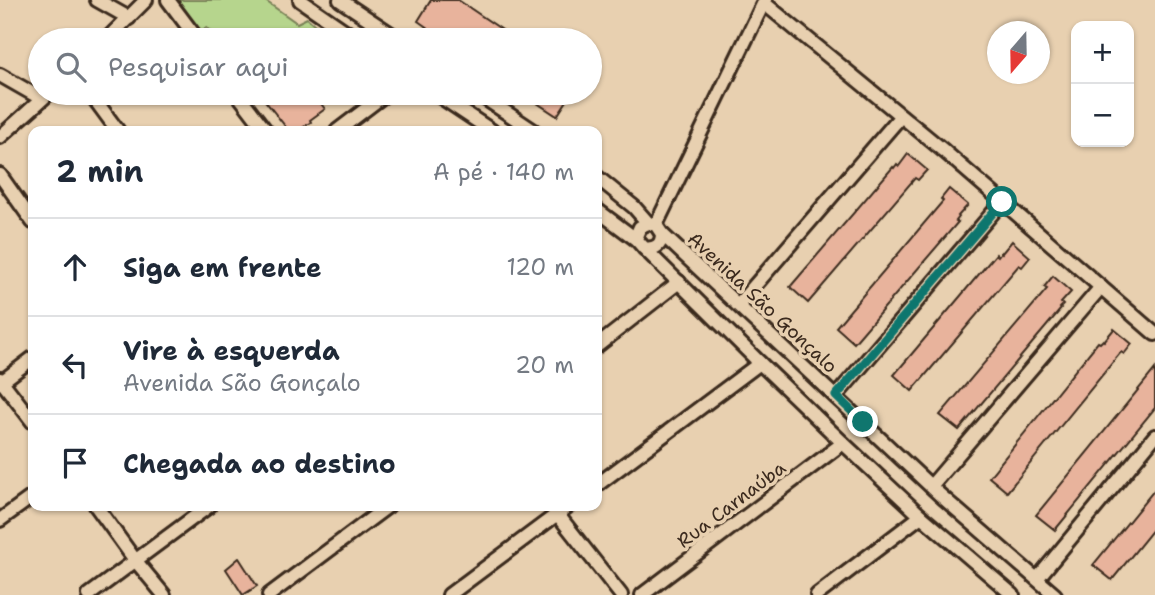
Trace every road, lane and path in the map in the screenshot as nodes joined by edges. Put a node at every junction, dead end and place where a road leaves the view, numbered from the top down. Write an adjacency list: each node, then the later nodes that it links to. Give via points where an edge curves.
1 (97, 0): 7 (street)
2 (146, 0): 7 (street)
3 (167, 0): 9 (street)
4 (301, 0): 10 (street)
5 (340, 0): 11 (street)
6 (764, 2): 20 (street); 32 (street)
7 (129, 18): 8 (street)
8 (119, 28)
9 (189, 28)
10 (341, 28)
11 (382, 28)
12 (0, 75): 13 (street)
13 (28, 88)
14 (35, 105): 26 (street)
15 (99, 105): 21 (street)
16 (246, 105): 22 (street)
17 (371, 105): 23 (street)
18 (453, 105): 24 (street)
19 (495, 105): 25 (street)
20 (901, 116): 29 (street); 36 (street)
21 (114, 126)
22 (262, 126)
23 (344, 126)
24 (484, 126)
25 (526, 126)
26 (0, 137)
27 (0, 176): 30 (street)
28 (602, 181): 32 (street, Avenida São Gonçalo)
29 (1002, 202): 35 (street); 42 (street)
30 (28, 215)
31 (602, 216): 33 (street)
32 (656, 227): 33 (street, via 640,227 636,236); 33 (street, via 660,244 655,248); 36 (street, Avenida São Gonçalo)
33 (641, 244): 34 (street)
34 (679, 282): 38 (street); 40 (street)
35 (1101, 287): 37 (street); 47 (street)
36 (738, 305): 42 (street, Avenida São Gonçalo)
37 (1155, 334)
38 (602, 342)
39 (28, 362): 41 (street)
40 (760, 363): 45 (street); 46 (street)
41 (1, 381): 43 (street)
42 (836, 396): 47 (street, Avenida São Gonçalo)
43 (28, 416)
44 (1155, 436): 57 (street)
45 (843, 443): 54 (street); 64 (street, Rua Carnaúba)
46 (602, 481)
47 (931, 486): 57 (street, Avenida São Gonçalo)
48 (28, 500): 55 (street)
49 (100, 511): 56 (street)
50 (202, 511): 56 (street)
51 (381, 511): 61 (street)
52 (555, 511): 62 (street)
53 (561, 511): 63 (street)
54 (921, 516): 58 (street); 65 (street)
55 (0, 520)
56 (135, 560): 59 (street); 60 (street)
57 (1037, 579): 66 (street, Avenida São Gonçalo)
58 (1006, 593)
59 (89, 595)
60 (164, 595)
61 (269, 595)
62 (449, 595)
63 (621, 595)
64 (642, 595)
65 (817, 595)
66 (1055, 595)

